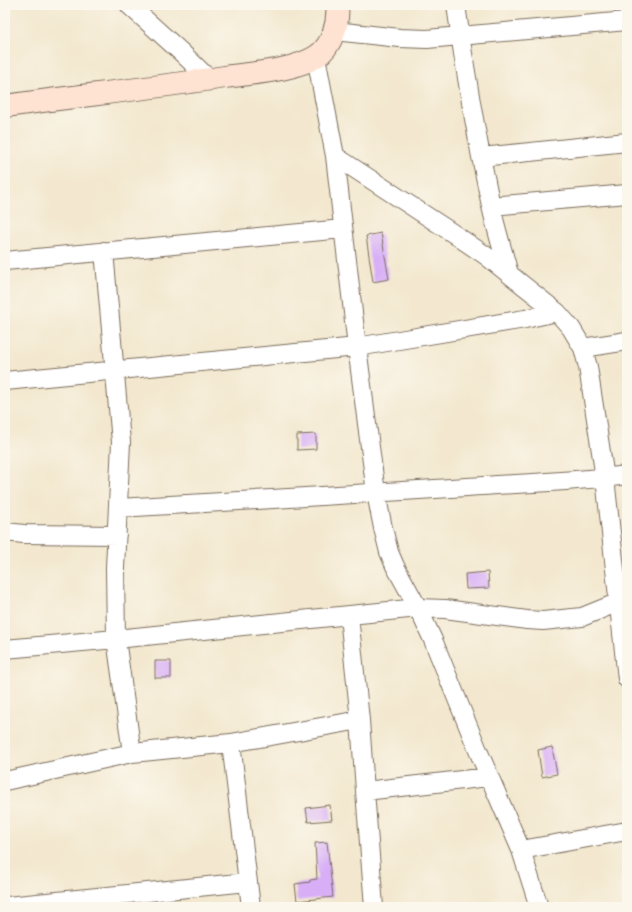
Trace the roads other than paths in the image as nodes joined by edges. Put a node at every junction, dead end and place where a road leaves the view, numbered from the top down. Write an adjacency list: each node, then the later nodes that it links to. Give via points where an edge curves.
1 (129, 5): 8 (street)
2 (337, 5): 5 (main road)
3 (456, 5): 6 (street)
4 (627, 21): 6 (street)
5 (334, 31): 6 (street, via 427,39); 7 (main road, via 324,51)
6 (460, 36): 12 (street)
7 (316, 57): 8 (main road, via 294,66); 11 (street)
8 (209, 79): 9 (main road)
9 (5, 106)
10 (627, 142): 12 (street)
11 (335, 156): 15 (street); 18 (street, via 485,255)
12 (482, 157): 14 (street)
13 (627, 194): 14 (street)
14 (491, 206): 18 (street)
15 (343, 229): 16 (street); 21 (street)
16 (104, 251): 17 (street); 23 (street)
17 (5, 261)
18 (509, 274): 19 (street)
19 (557, 312): 21 (street); 22 (street)
20 (627, 341): 22 (street)
21 (357, 347): 23 (street); 27 (street)
22 (583, 348): 26 (street)
23 (115, 370): 24 (street); 28 (street, via 121,442)
24 (5, 381)
25 (627, 475): 26 (street)
26 (605, 478): 27 (street); 31 (street)
27 (376, 493): 28 (street); 32 (street, via 389,552)
28 (118, 508): 30 (street)
29 (5, 532): 30 (street)
30 (117, 535): 34 (street)
31 (623, 602): 32 (street, via 582,617 543,621); 36 (street)
32 (418, 608): 33 (street); 40 (street)
33 (348, 616): 34 (street); 37 (street)
34 (116, 639): 35 (street); 39 (street)
35 (5, 649)
36 (627, 679)
37 (360, 720): 38 (street); 42 (street)
38 (231, 742): 39 (street); 45 (street)
39 (132, 752): 41 (street)
40 (489, 777): 42 (street); 44 (street)
41 (5, 781)
42 (365, 791): 48 (street)
43 (627, 831): 44 (street)
44 (521, 850): 49 (street)
45 (248, 882): 46 (street); 47 (street)
46 (6, 902)
47 (251, 907)
48 (374, 907)
49 (539, 907)

